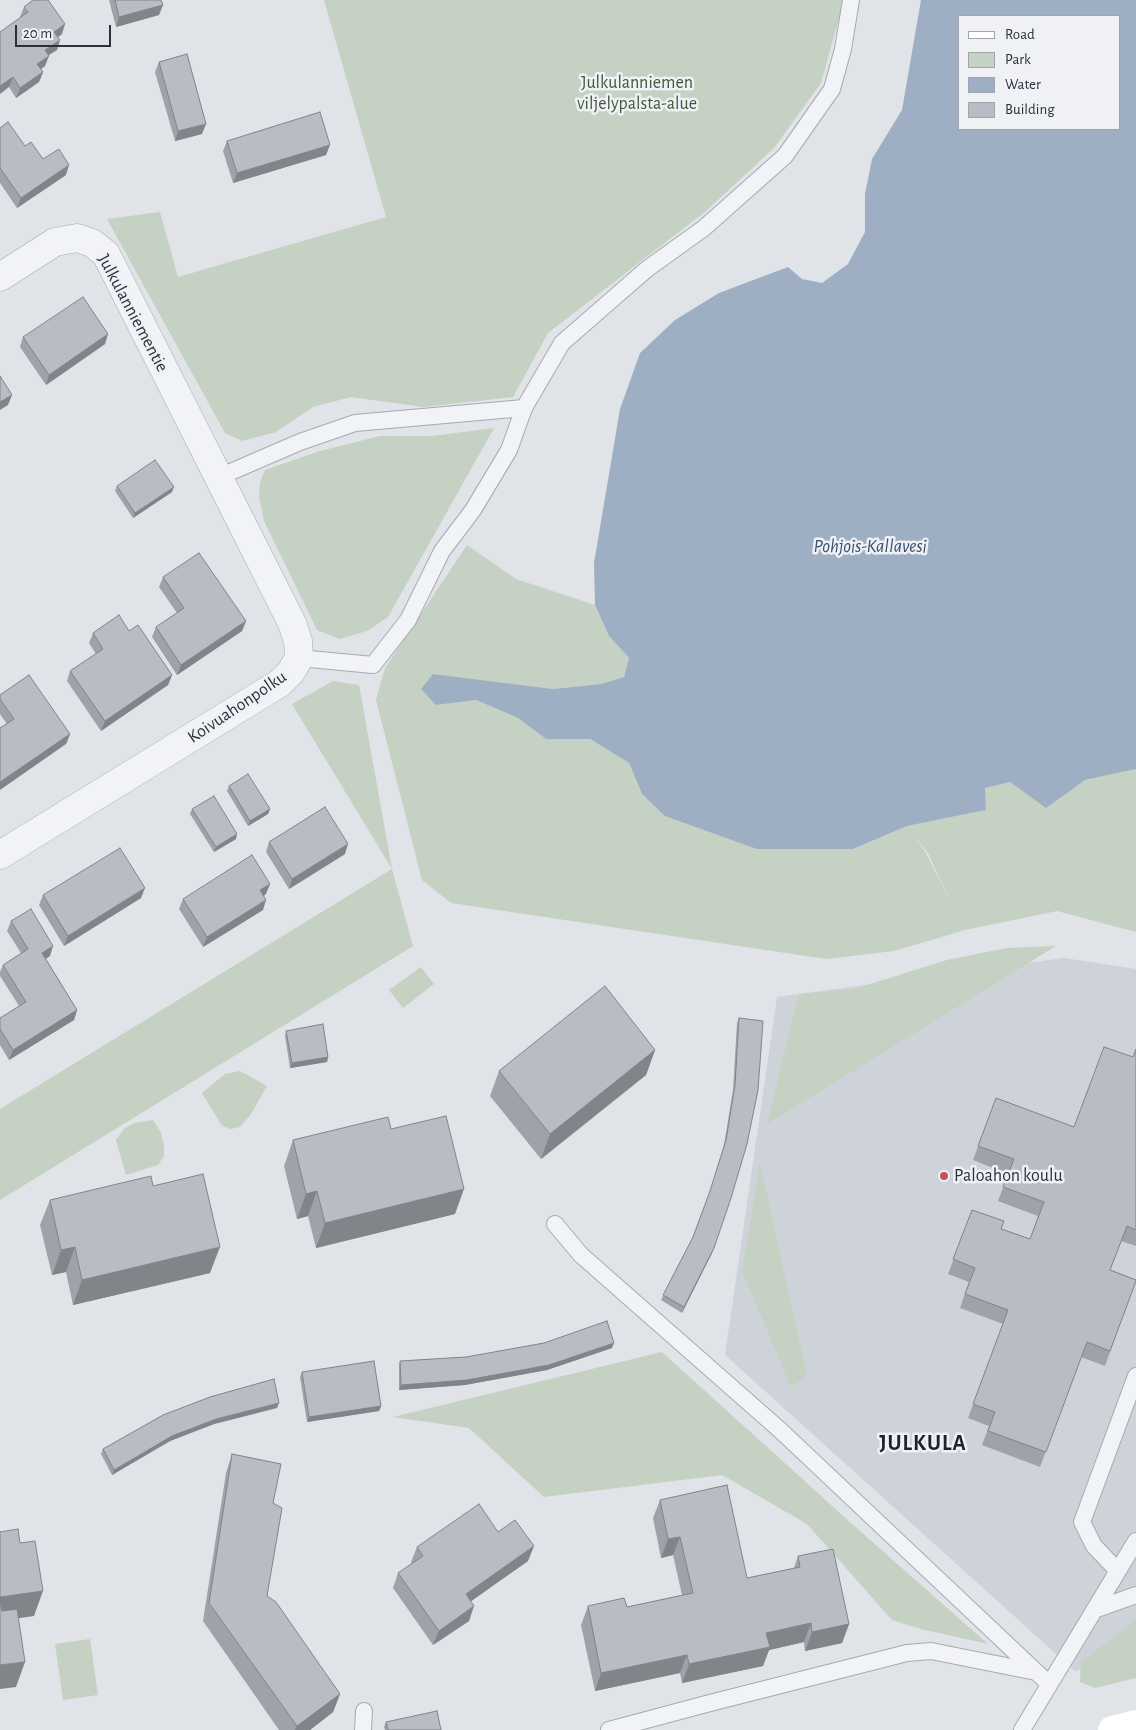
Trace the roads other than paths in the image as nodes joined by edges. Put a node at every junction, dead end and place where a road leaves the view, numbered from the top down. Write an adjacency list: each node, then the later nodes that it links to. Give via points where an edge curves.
1 (851, 0): 3 (lane, via 832,89 785,156 704,228 648,269 562,343)
2 (0, 277): 4 (street, Julkulanniementie, via 55,242 77,238 92,243 106,254)
3 (524, 408): 4 (lane, via 355,423 300,442); 5 (lane, via 509,450 473,510 442,551 408,620 373,666)
4 (219, 477): 5 (street, Koivuahonpolku, via 292,623)
5 (299, 658): 6 (street, Koivuahonpolku, via 280,682)
6 (0, 855)
7 (555, 1224): 13 (lane, via 581,1255 780,1430)
8 (1136, 1376): 10 (lane, via 1082,1522 1094,1546)
9 (1136, 1541): 10 (lane)
10 (1118, 1571): 12 (lane)
11 (1136, 1595): 12 (lane)
12 (1094, 1610): 14 (lane)
13 (1036, 1672): 14 (lane); 18 (lane, via 930,1652 907,1654)
14 (1049, 1684): 19 (lane)
15 (364, 1711): 17 (lane)
16 (1136, 1724): 20 (main road)
17 (362, 1730)
18 (609, 1730)
19 (1022, 1730)
20 (1112, 1730)

